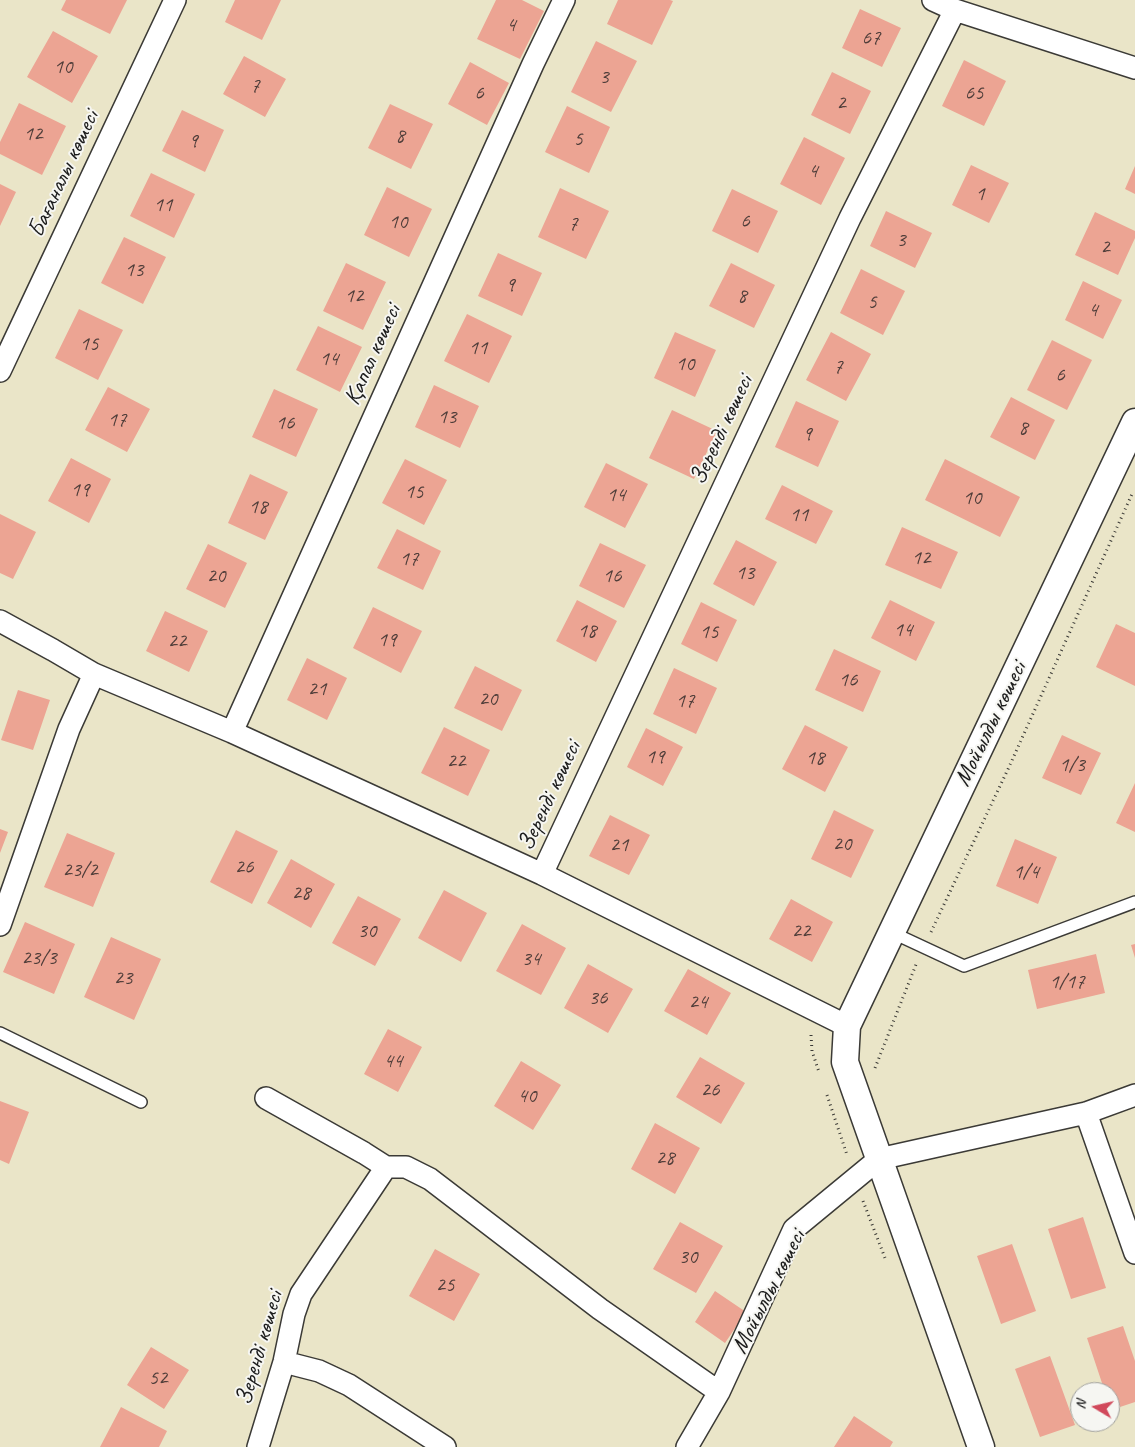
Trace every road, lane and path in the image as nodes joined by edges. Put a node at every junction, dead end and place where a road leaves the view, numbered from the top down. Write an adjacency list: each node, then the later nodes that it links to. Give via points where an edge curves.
1 (175, 0): 6 (street, Бағаналы көшесі)
2 (564, 0): 10 (street, Қапал көшесі)
3 (933, 0): 4 (street)
4 (955, 10): 5 (street); 11 (street, Зеренді көшесі, via 850,218)
5 (1135, 68)
6 (0, 371)
7 (1135, 422): 14 (street, Мойылды көшесі)
8 (0, 621): 9 (street)
9 (94, 674): 10 (street); 13 (street, via 69,730)
10 (232, 732): 11 (street)
11 (542, 874): 15 (street)
12 (1135, 902): 14 (lane, via 964,966)
13 (0, 925)
14 (891, 932): 15 (street, Мойылды көшесі)
15 (847, 1026): 21 (street, via 845,1062)
16 (0, 1033): 19 (lane)
17 (1135, 1095): 20 (street)
18 (266, 1098): 22 (street)
19 (141, 1102)
20 (1086, 1113): 21 (street); 23 (street)
21 (879, 1159): 25 (street, Мойылды көшесі, via 794,1230); 29 (street)
22 (386, 1167): 24 (street, Зеренді көшесі, via 301,1294); 25 (street, via 406,1167 430,1179 600,1309)
23 (1135, 1253)
24 (284, 1362): 26 (street, Зеренді көшесі); 27 (street, via 319,1370 349,1385)
25 (719, 1392): 28 (street, Мойылды көшесі)
26 (258, 1447)
27 (446, 1447)
28 (687, 1447)
29 (981, 1447)

